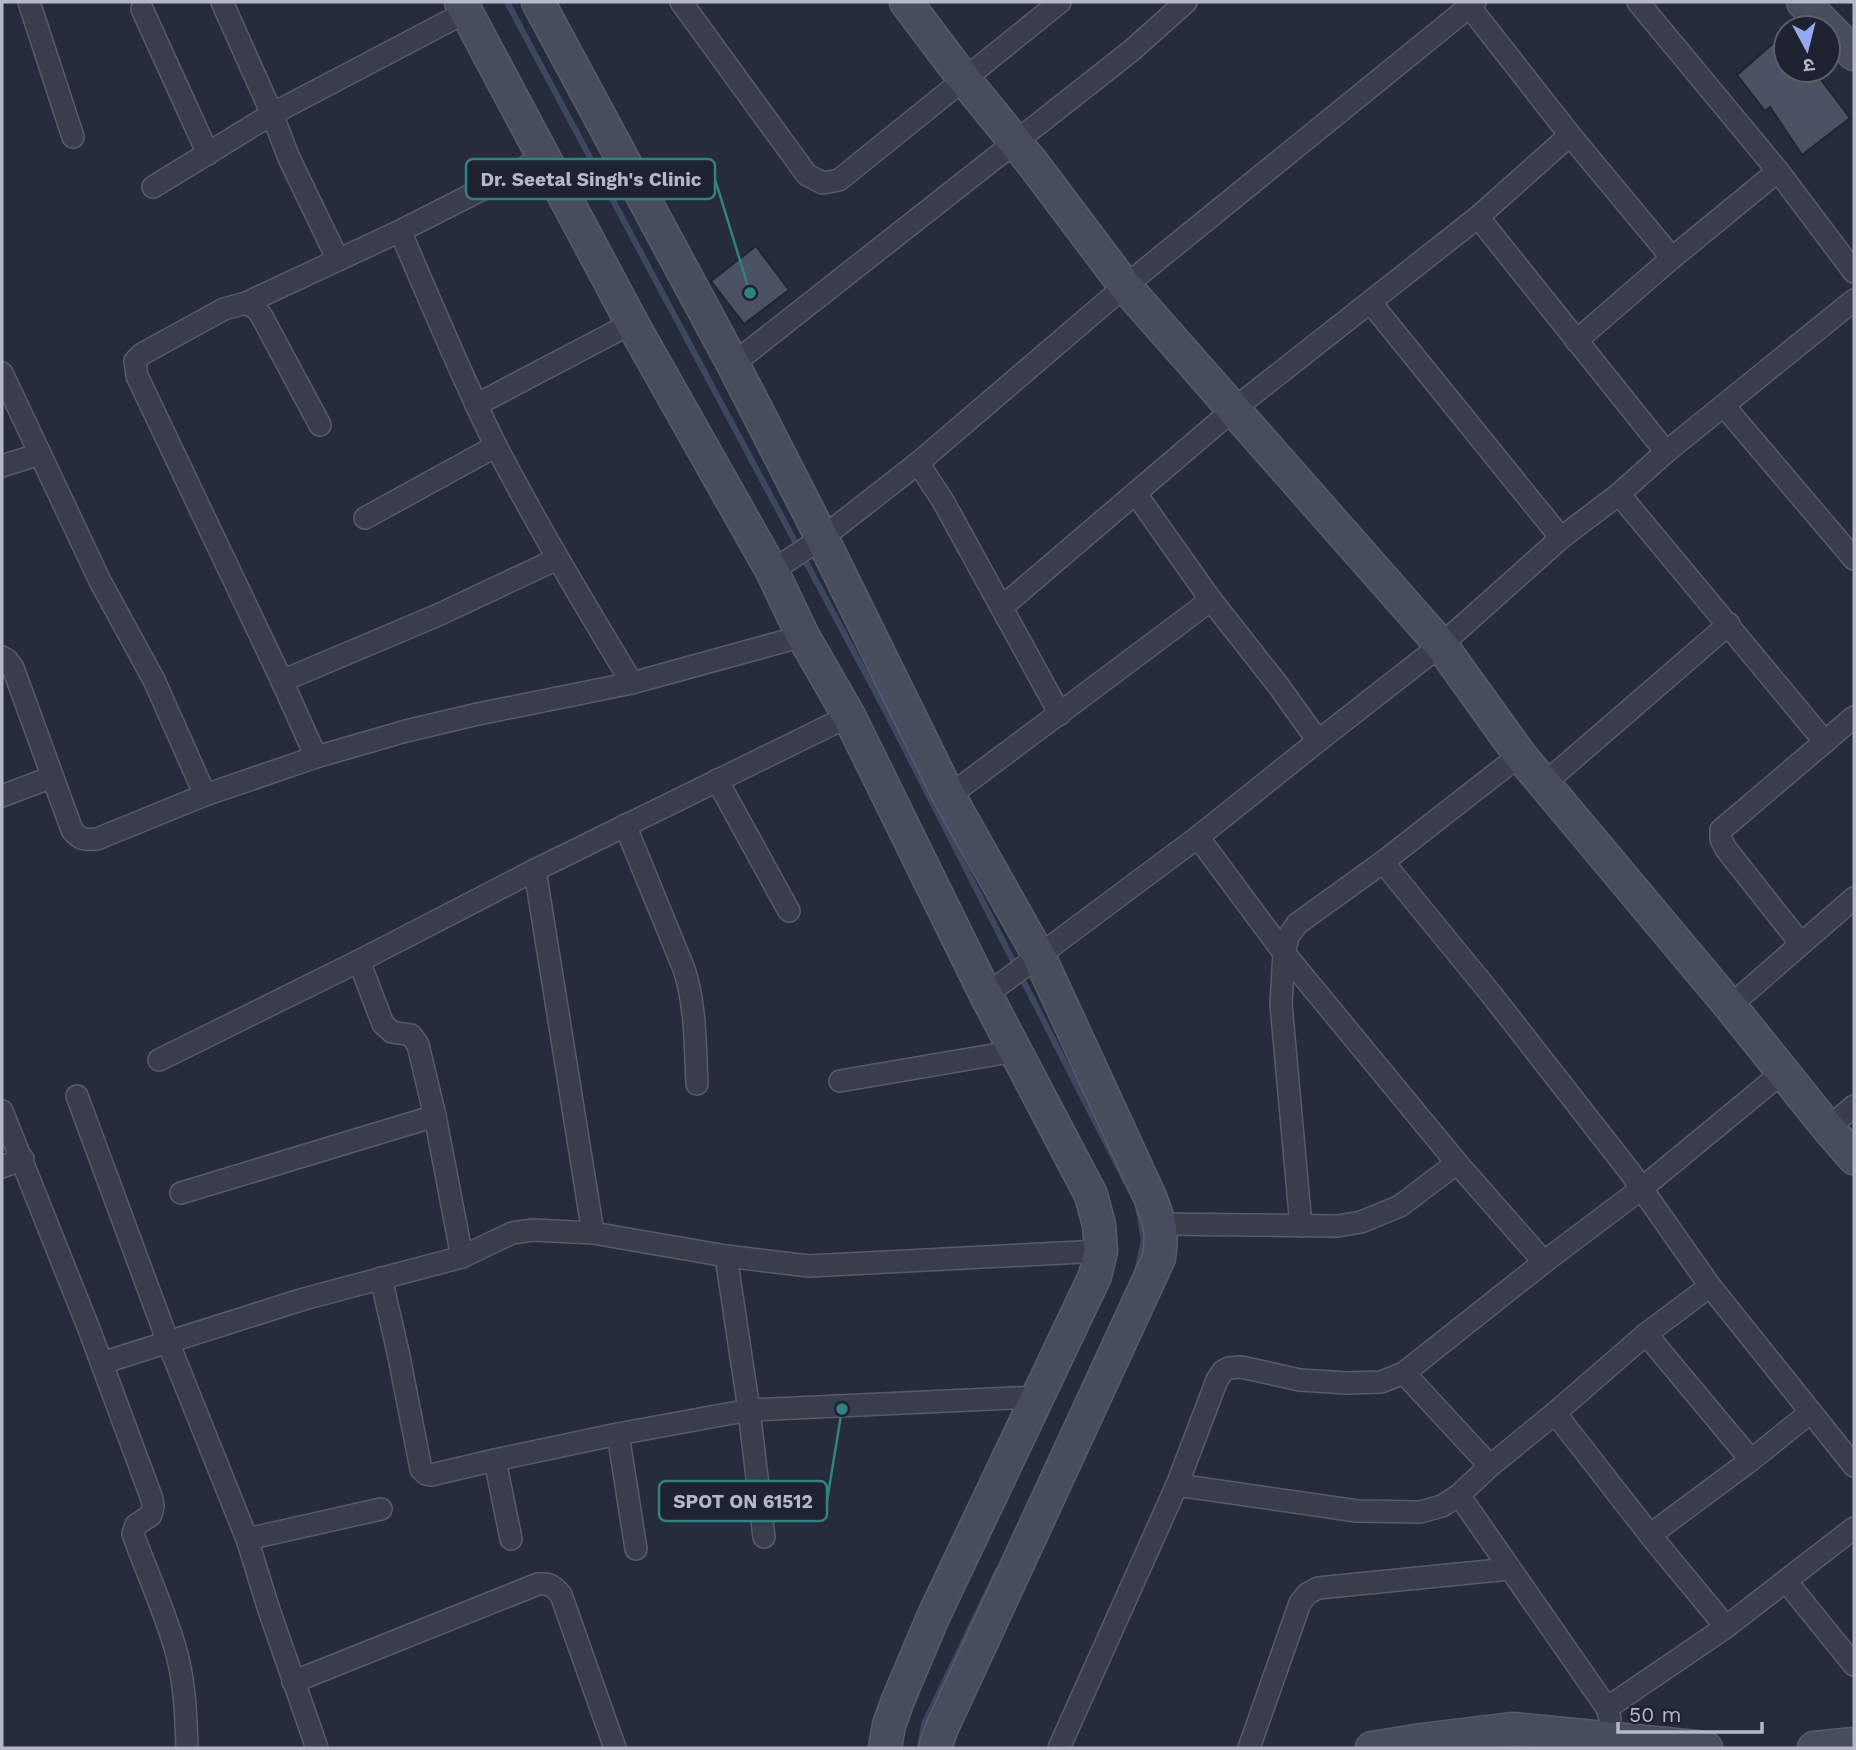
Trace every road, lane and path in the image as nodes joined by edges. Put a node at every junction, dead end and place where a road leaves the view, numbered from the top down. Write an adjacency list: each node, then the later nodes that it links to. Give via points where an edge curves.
1 (29, 2): 17 (street)
2 (222, 2): 15 (street)
3 (538, 2): 34 (main road)
4 (681, 2): 14 (street, via 807,175 823,183 839,180)
5 (906, 2): 14 (main road)
6 (1060, 2): 14 (street)
7 (1186, 2): 18 (street)
8 (1638, 2): 21 (street)
9 (1804, 2): 13 (main road)
10 (1472, 4): 16 (street); 28 (street)
11 (463, 7): 15 (street); 20 (main road)
12 (142, 9): 19 (street)
13 (1854, 54)
14 (964, 79): 18 (main road)
15 (272, 114): 19 (street); 26 (street)
16 (1570, 135): 23 (street); 25 (street)
17 (73, 137)
18 (1015, 141): 28 (main road); 34 (street)
19 (208, 153): 22 (street)
20 (544, 158): 24 (street); 32 (main road)
21 (1778, 171): 25 (street); 27 (street)
22 (153, 187)
23 (1478, 217): 31 (street); 33 (street)
24 (400, 231): 26 (street); 36 (street)
25 (1672, 258): 33 (street)
26 (338, 260): 30 (street)
27 (1854, 272)
28 (1125, 286): 38 (main road); 43 (street)
29 (1854, 300): 37 (street)
30 (246, 303): 39 (street, via 261,315); 59 (street, via 224,309 142,354 135,368)
31 (1371, 303): 38 (street); 48 (street)
32 (632, 323): 36 (street); 52 (main road)
33 (1576, 341): 41 (street)
34 (733, 364): 49 (main road)
35 (2, 373): 42 (street)
36 (477, 405): 40 (street)
37 (1724, 406): 41 (street); 50 (street)
38 (1234, 409): 45 (street); 57 (main road)
39 (320, 425)
40 (496, 446): 47 (street); 51 (street)
41 (1666, 452): 46 (street)
42 (40, 454): 44 (street); 71 (street, via 100,581 154,680)
43 (918, 463): 49 (street); 54 (street)
44 (2, 466)
45 (1136, 494): 53 (street); 54 (street)
46 (1619, 494): 48 (street); 55 (street)
47 (365, 518)
48 (1562, 538): 57 (street)
49 (817, 541): 52 (street); 73 (main road)
50 (1852, 551)
51 (557, 559): 59 (street); 60 (street)
52 (779, 566): 56 (main road)
53 (1211, 600): 61 (street); 64 (street)
54 (1002, 607): 61 (street)
55 (1729, 624): 65 (street); 70 (street)
56 (803, 636): 60 (street); 62 (main road)
57 (1441, 645): 64 (street); 66 (main road)
58 (2, 657): 68 (street, via 13,668)
59 (282, 681): 67 (street)
60 (632, 683): 67 (street, via 478,714)
61 (1060, 714): 73 (street)
62 (849, 716): 69 (street); 84 (main road)
63 (1854, 717): 65 (street)
64 (1318, 741): 75 (street)
65 (1825, 742): 80 (street, via 1721,830 1726,849)
66 (1520, 755): 70 (main road); 76 (street)
67 (316, 757): 71 (street)
68 (52, 777): 71 (street, via 72,830 86,840); 72 (street)
69 (717, 780): 74 (street); 79 (street)
70 (1545, 783): 85 (main road)
71 (205, 795)
72 (2, 796)
73 (949, 796): 83 (main road)
74 (625, 825): 77 (street); 90 (street, via 689,985)
75 (1198, 837): 81 (street); 83 (street)
76 (1382, 862): 81 (street, via 1297,924); 100 (street)
77 (535, 870): 82 (street); 104 (street)
78 (1854, 898): 80 (street)
79 (789, 911)
80 (1801, 944): 85 (street)
81 (1284, 953): 98 (street); 103 (street, via 1281,1004)
82 (359, 961): 87 (street); 94 (street, via 383,1024 392,1032 411,1035 418,1045)
83 (1030, 962): 84 (street); 102 (main road)
84 (992, 990): 86 (main road)
85 (1730, 1006): 88 (main road)
86 (1016, 1051): 89 (street); 105 (main road, via 1091,1195)
87 (159, 1060)
88 (1783, 1072): 95 (main road); 100 (street)
89 (840, 1081)
90 (697, 1084)
91 (77, 1096): 113 (street)
92 (1854, 1106): 95 (street)
93 (2, 1111): 97 (street)
94 (435, 1116): 101 (street); 107 (street)
95 (1828, 1128): 96 (main road)
96 (1854, 1158)
97 (23, 1159): 99 (street); 114 (street)
98 (1457, 1163): 103 (street, via 1400,1206 1376,1217 1338,1226); 108 (street)
99 (2, 1167)
100 (1641, 1189): 108 (street); 110 (street)
101 (181, 1193)
102 (1161, 1224): 103 (street); 111 (main road, via 1159,1258)
103 (1301, 1226)
104 (593, 1233): 106 (street); 107 (street, via 522,1231)
105 (1101, 1251): 106 (street, via 809,1266); 111 (main road, via 1095,1276)
106 (726, 1256): 117 (street)
107 (462, 1257): 109 (street)
108 (1544, 1262): 115 (street)
109 (381, 1278): 113 (street); 121 (street, via 421,1469 430,1475)
110 (1710, 1286): 112 (street); 118 (street)
111 (1103, 1323): 116 (main road); 146 (main road)
112 (1646, 1334): 119 (street); 122 (street)
113 (169, 1342): 114 (street); 131 (street)
114 (102, 1363): 142 (street, via 152,1499 151,1515 136,1525 133,1534 177,1652)
115 (1404, 1373): 123 (street); 125 (street, via 1381,1382 1348,1383 1229,1368 1217,1380)
116 (1037, 1397): 117 (street); 145 (main road, via 934,1615 898,1700)
117 (749, 1410): 120 (street); 130 (street)
118 (1811, 1412): 122 (street); 124 (street)
119 (1555, 1413): 123 (street); 129 (street)
120 (618, 1434): 121 (street); 133 (street)
121 (495, 1460): 132 (street)
122 (1751, 1460): 129 (street)
123 (1490, 1466): 126 (street)
124 (1854, 1466)
125 (1177, 1485): 126 (street, via 1357,1511 1404,1513 1442,1507); 147 (street)
126 (1459, 1495): 134 (street)
127 (381, 1509): 131 (street)
128 (1854, 1528): 135 (street)
129 (1650, 1535): 136 (street)
130 (764, 1537)
131 (247, 1539): 138 (street)
132 (511, 1539)
133 (636, 1549)
134 (1509, 1569): 139 (street); 148 (street, via 1318,1588 1307,1594)
135 (1786, 1581): 136 (street); 137 (street)
136 (1726, 1628): 139 (street)
137 (1854, 1665)
138 (293, 1682): 143 (street); 144 (street, via 547,1583 561,1595)
139 (1607, 1708): 140 (street)
140 (1612, 1744): 149 (main road, via 1512,1730); 150 (main road)
141 (1854, 1744): 151 (main road)
142 (187, 1748)
143 (317, 1748)
144 (615, 1748)
145 (885, 1748)
146 (935, 1748)
147 (1059, 1748)
148 (1249, 1748)
149 (1373, 1748)
150 (1706, 1748)
151 (1814, 1748)

